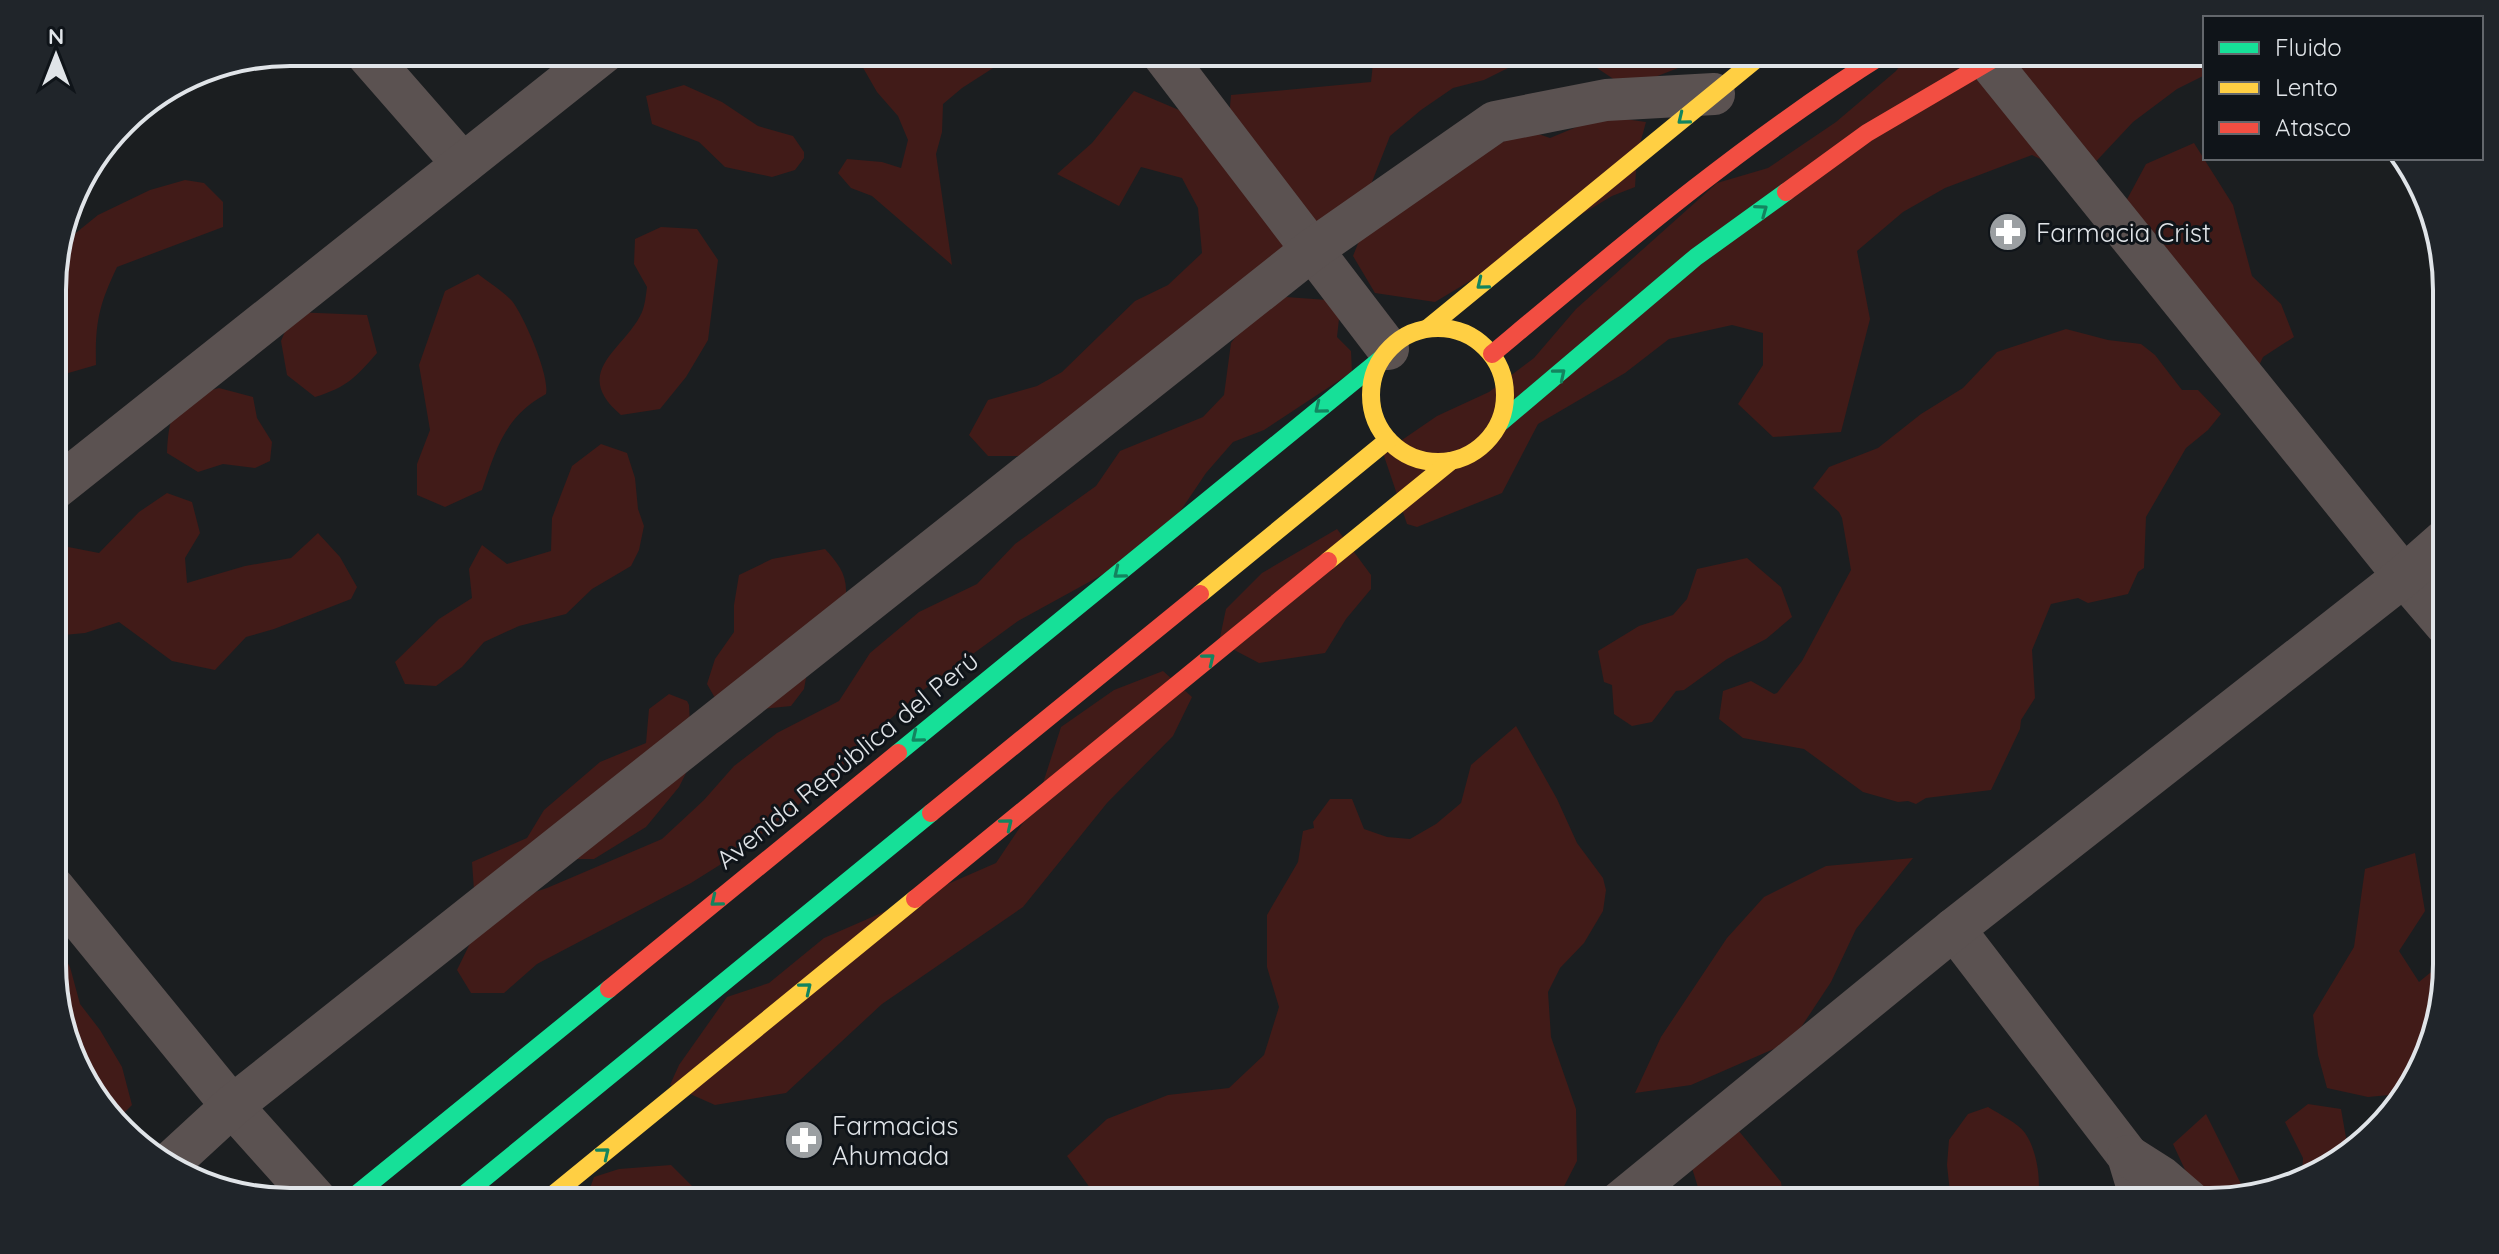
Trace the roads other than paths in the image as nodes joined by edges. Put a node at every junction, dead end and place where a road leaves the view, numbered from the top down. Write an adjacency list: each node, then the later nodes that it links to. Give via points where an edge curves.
1 (377, 66): 9 (street)
2 (586, 66): 9 (street)
3 (1172, 66): 10 (street)
4 (1748, 66): 8 (main road)
5 (1863, 66): 13 (main road, via 1693,189)
6 (1979, 66): 14 (main road, one-way to 6, via 1696,257 1867,133)
7 (2004, 66): 19 (street)
8 (1714, 94): 10 (street, via 1606,100 1495,122); 11 (main road, one-way to 11)
9 (463, 164): 17 (street)
10 (1313, 249): 12 (street); 23 (street)
11 (1428, 328): 12 (main road, via 1400,339); 13 (main road, via 1464,332)
12 (1384, 354): 15 (main road, via 1370,392 1372,409); 27 (main road, Avenida República del Perú, one-way to 27)
13 (1492, 354): 14 (main road, via 1506,388)
14 (1500, 423): 16 (main road, via 1480,448)
15 (1388, 440): 16 (main road, via 1417,459); 28 (main road)
16 (1451, 461): 29 (main road, one-way to 16)
17 (66, 480)
18 (2433, 550): 19 (street)
19 (2404, 576): 20 (street); 22 (street)
20 (2433, 610)
21 (66, 903): 23 (street)
22 (1954, 929): 24 (street); 30 (street)
23 (232, 1106): 25 (street); 26 (street)
24 (2128, 1156): 31 (street); 32 (street)
25 (177, 1157)
26 (305, 1188)
27 (364, 1188)
28 (472, 1188)
29 (561, 1188)
30 (1637, 1188)
31 (2138, 1188)
32 (2174, 1188)

